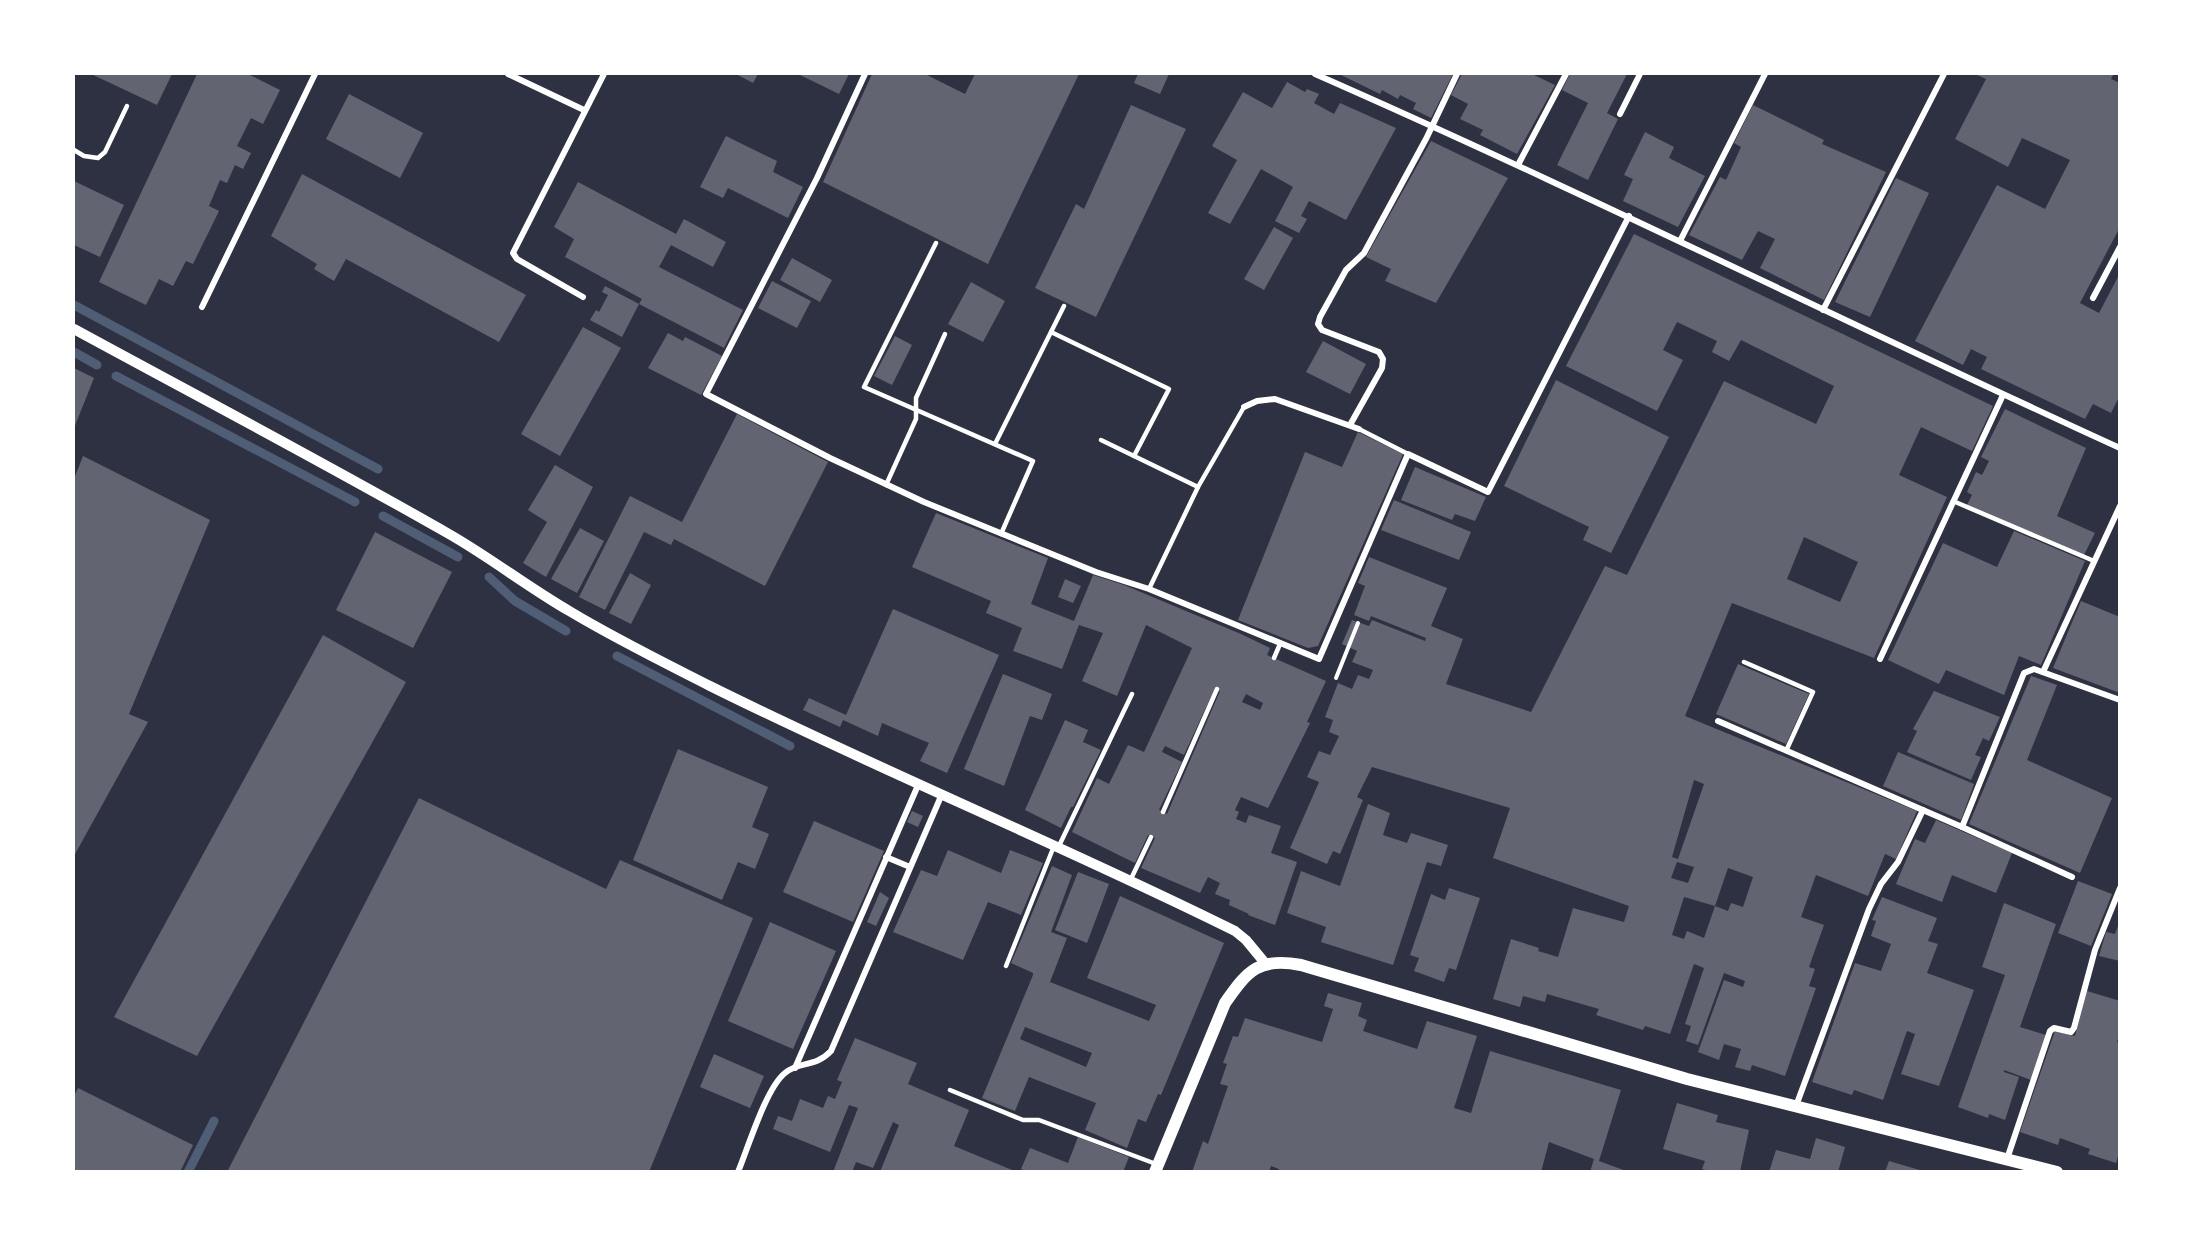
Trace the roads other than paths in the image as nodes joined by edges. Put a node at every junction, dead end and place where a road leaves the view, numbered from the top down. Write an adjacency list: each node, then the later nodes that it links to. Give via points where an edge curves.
1 (315, 74): 24 (street)
2 (508, 74): 12 (street)
3 (604, 74): 12 (street)
4 (865, 74): 39 (street, via 817,178 706,394)
5 (1318, 74): 14 (street)
6 (1457, 74): 14 (street)
7 (1566, 74): 16 (street)
8 (1640, 74): 13 (street)
9 (1765, 74): 18 (street)
10 (1944, 74): 25 (street)
11 (127, 106): 15 (lane, via 105,152 98,158)
12 (584, 110): 21 (street, via 513,253)
13 (1620, 114)
14 (1432, 126): 16 (street); 32 (street, via 1364,253 1346,270 1318,324 1322,330 1379,352 1383,360)
15 (74, 150)
16 (1518, 165): 17 (street)
17 (1629, 216): 18 (street); 37 (street, via 1488,492)
18 (1680, 241): 25 (street)
19 (936, 243): 31 (lane, via 864,387)
20 (2120, 247): 22 (street)
21 (583, 297)
22 (2093, 298)
23 (1064, 306): 27 (lane)
24 (202, 307)
25 (1823, 310): 29 (street)
26 (74, 329): 56 (street, via 379,494 610,634 806,732)
27 (1051, 332): 35 (lane); 38 (lane, via 1169,389)
28 (945, 334): 31 (lane, via 916,398)
29 (2003, 395): 36 (street); 41 (street)
30 (1244, 406): 32 (street, via 1275,399); 40 (lane)
31 (916, 409): 35 (lane); 39 (lane, via 916,419)
32 (1350, 425): 33 (street)
33 (1359, 429): 37 (lane)
34 (1101, 440): 38 (lane)
35 (995, 444): 43 (lane, via 1033,461)
36 (2120, 448)
37 (1408, 454): 46 (street, via 1318,659)
38 (1134, 456): 40 (lane)
39 (886, 484): 43 (street)
40 (1198, 487): 45 (lane)
41 (1953, 501): 44 (lane); 48 (street)
42 (2120, 506): 44 (street)
43 (1001, 534): 45 (street)
44 (2094, 561): 50 (street)
45 (1149, 589): 46 (street)
46 (1280, 644): 47 (lane)
47 (1274, 658)
48 (1880, 659)
49 (1744, 662): 55 (lane, via 1813,692)
50 (2043, 672): 53 (street); 60 (street, via 2031,669 2024,673)
51 (1217, 689): 59 (lane)
52 (1132, 694): 62 (lane)
53 (2120, 700)
54 (1718, 721): 55 (street)
55 (1786, 751): 58 (street)
56 (919, 783): 57 (street); 63 (street)
57 (942, 794): 62 (street); 64 (street)
58 (1923, 810): 60 (street); 72 (street, via 1869,909)
59 (1163, 812)
60 (1962, 827): 65 (street)
61 (1151, 837): 66 (lane)
62 (1056, 847): 66 (street); 69 (lane)
63 (886, 856): 64 (street); 70 (street)
64 (910, 867): 70 (street, via 831,1051 822,1060)
65 (2072, 877)
66 (1130, 881): 68 (street, via 1235,932)
67 (2120, 888): 73 (street, via 2095,950 2074,1028 2071,1032 2054,1028 2050,1031)
68 (1264, 963): 72 (main road, via 1283,961 1301,965 1664,1073); 74 (main road, via 1238,984 1225,1003)
69 (1006, 966)
70 (795, 1068): 75 (street, via 774,1086)
71 (950, 1090): 74 (lane, via 1023,1120 1039,1120)
72 (1795, 1107): 73 (main road)
73 (2007, 1159): 76 (main road)
74 (1157, 1168)
75 (738, 1172)
76 (2057, 1172)

